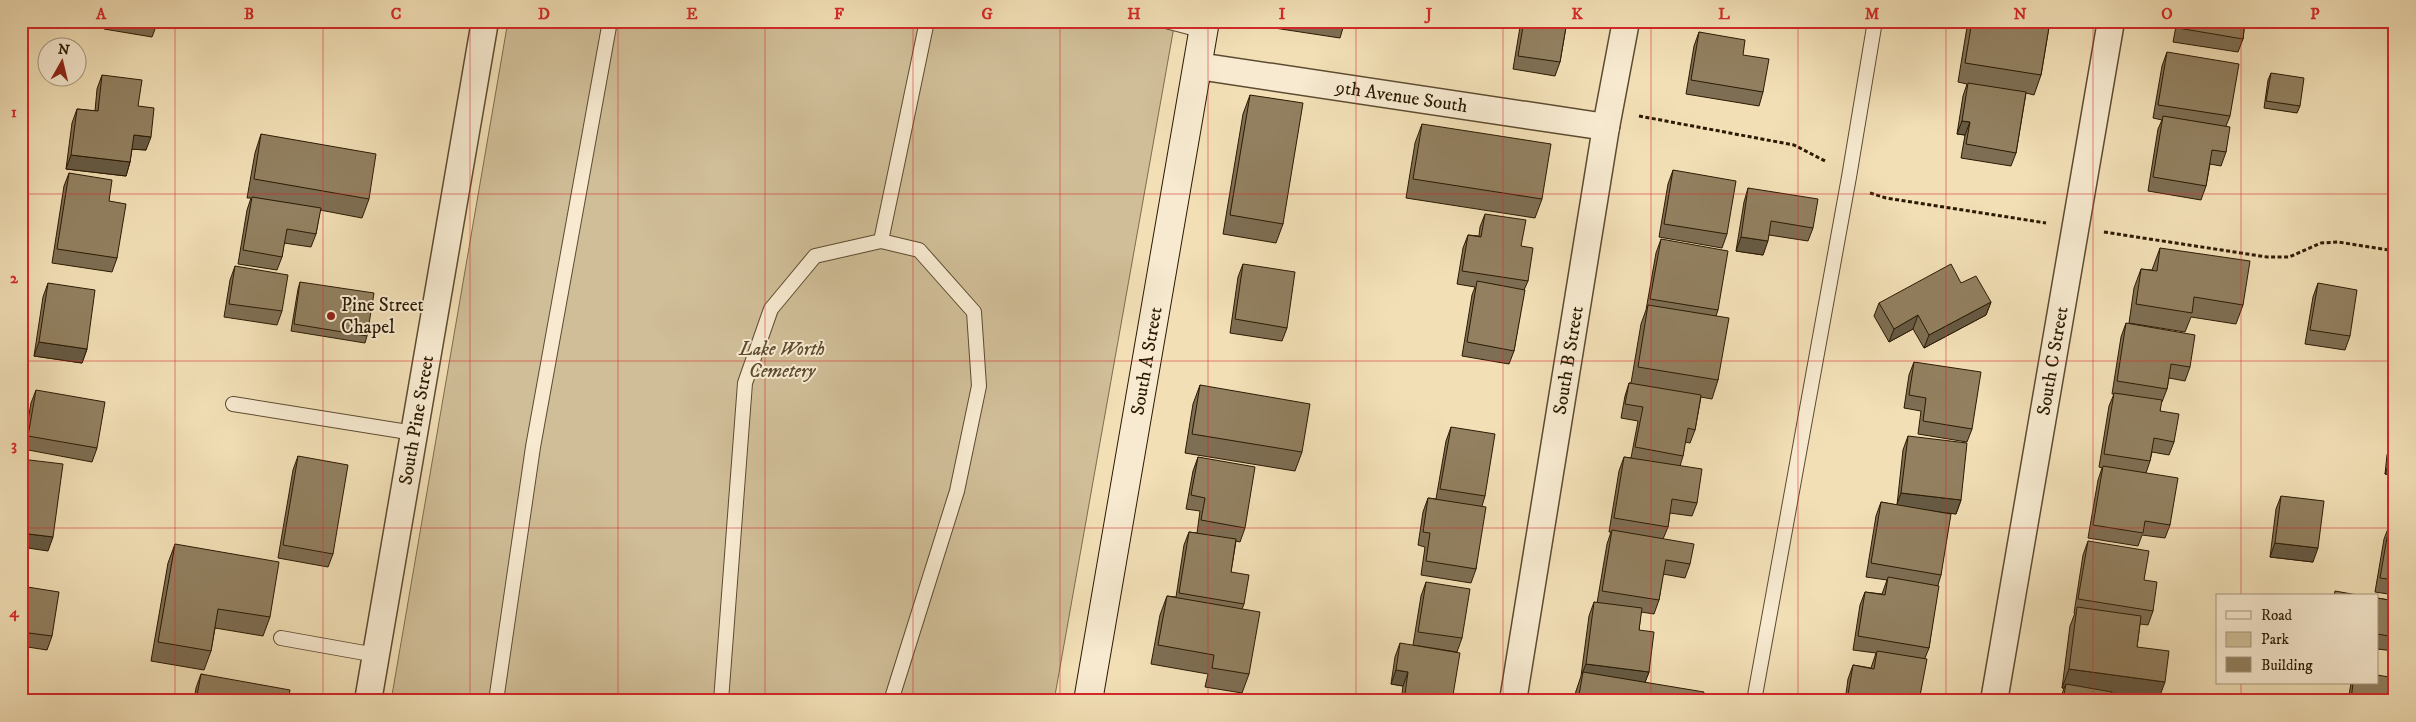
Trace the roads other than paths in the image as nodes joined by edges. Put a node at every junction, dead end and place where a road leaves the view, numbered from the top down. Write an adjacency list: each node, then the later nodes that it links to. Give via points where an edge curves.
1 (485, 21): 13 (street, South Pine Street)
2 (610, 21): 18 (lane, via 533,447)
3 (927, 21): 11 (lane)
4 (1166, 21): 8 (lane)
5 (1626, 21): 10 (street, South B Street)
6 (1875, 21): 22 (lane)
7 (2111, 21): 23 (street, South C Street)
8 (1205, 26): 9 (street, South A Street)
9 (1198, 66): 10 (street, 9th Avenue South); 16 (street, South A Street)
10 (1606, 127): 21 (street, South B Street)
11 (881, 241): 19 (lane, via 815,256 771,309 745,383); 20 (lane, via 919,250 974,312 979,386 957,491)
12 (233, 404): 13 (lane)
13 (414, 433): 15 (street, South Pine Street)
14 (282, 638): 15 (lane)
15 (376, 655): 17 (street, South Pine Street)
16 (1091, 700)
17 (368, 701)
18 (496, 701)
19 (721, 701)
20 (891, 701)
21 (1513, 701)
22 (1754, 701)
23 (1994, 701)

